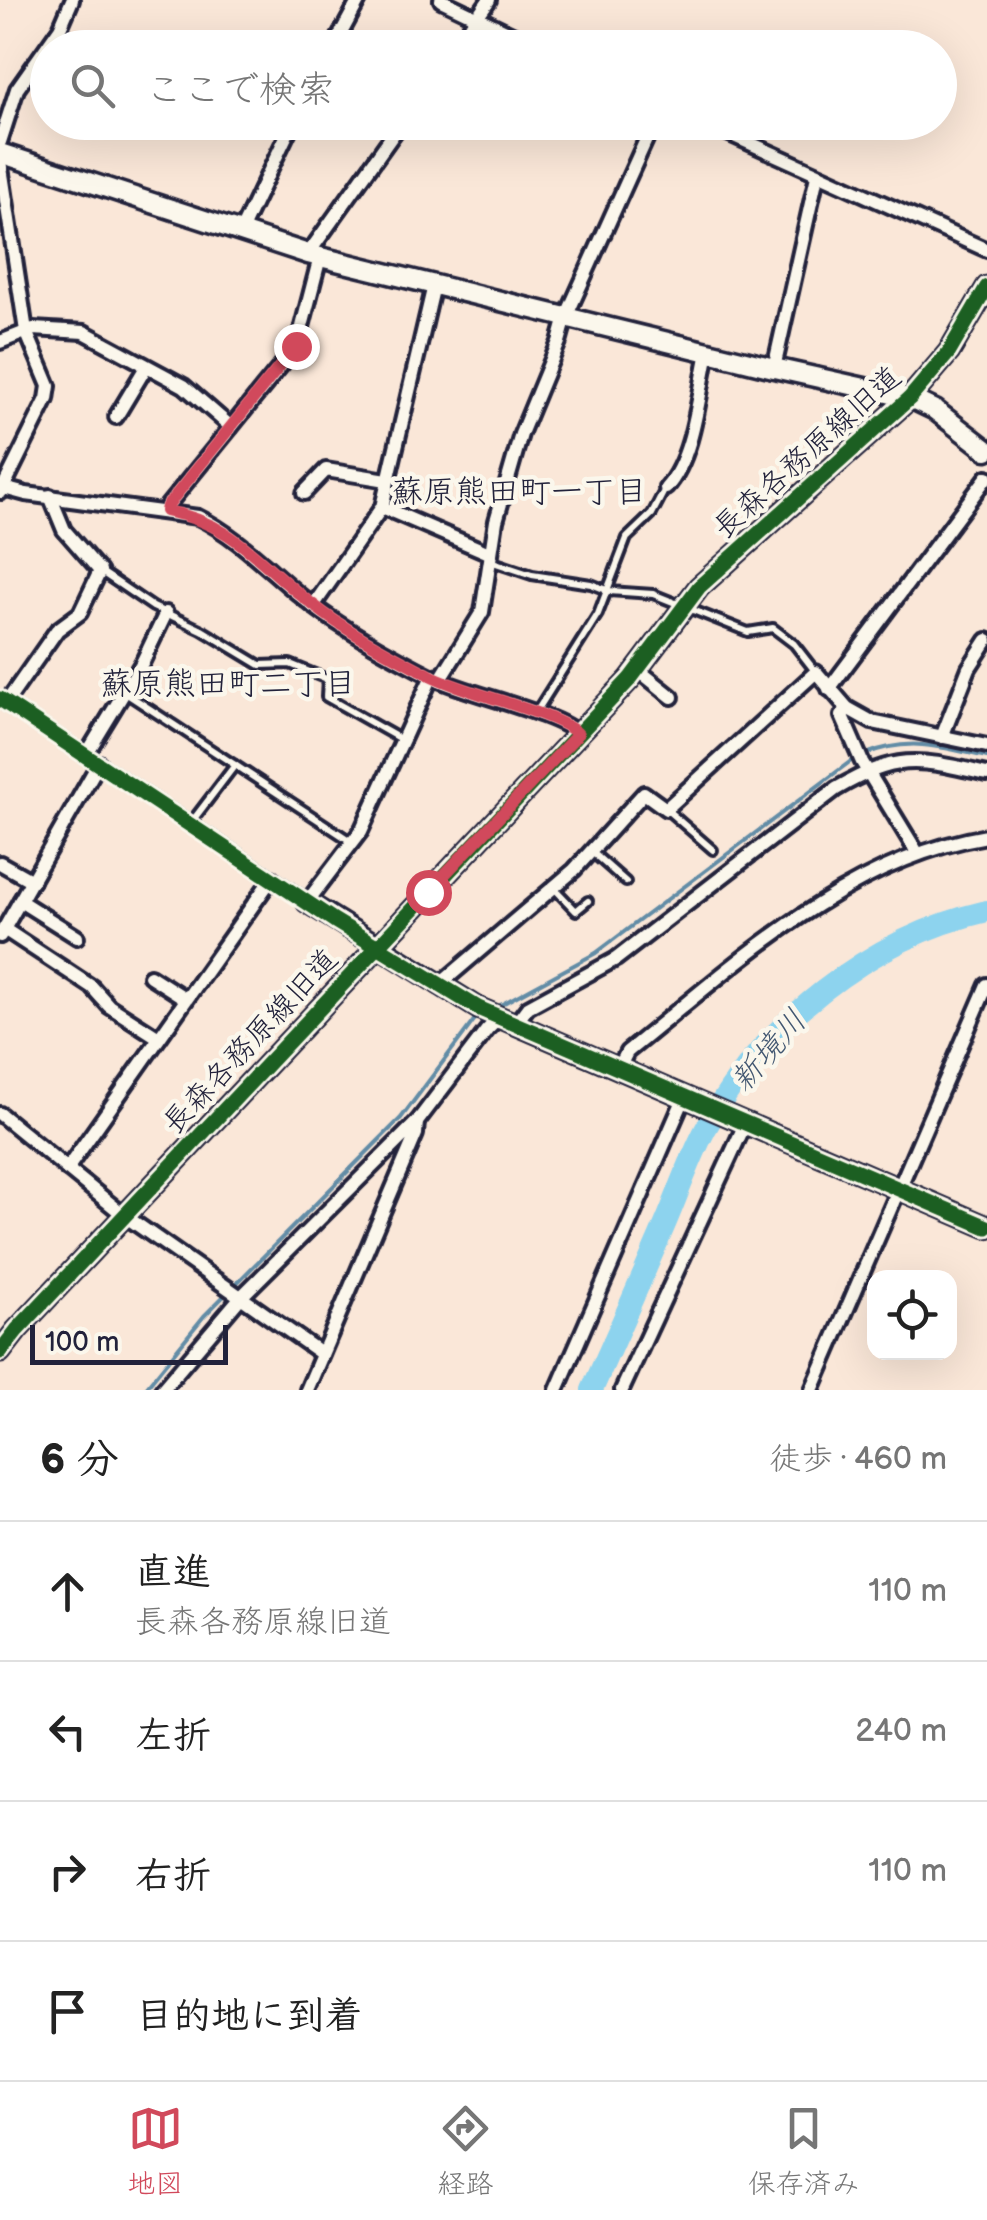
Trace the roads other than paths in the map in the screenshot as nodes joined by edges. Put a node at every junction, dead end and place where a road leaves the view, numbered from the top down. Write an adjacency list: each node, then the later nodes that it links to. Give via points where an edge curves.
1 (72, 0): 6 (street)
2 (359, 0): 7 (street)
3 (441, 0): 5 (street)
4 (489, 0): 5 (street)
5 (476, 18): 8 (street); 9 (street)
6 (59, 30)
7 (343, 30)
8 (468, 30)
9 (502, 30)
10 (30, 70): 15 (street, via 16,89)
11 (284, 140): 19 (street)
12 (390, 140): 22 (street)
13 (646, 140): 25 (street)
14 (740, 140): 18 (street)
15 (0, 142)
16 (0, 153): 19 (street)
17 (0, 161): 21 (street)
18 (817, 176): 20 (street); 30 (street)
19 (240, 233): 22 (street)
20 (987, 250)
21 (6, 251): 26 (street)
22 (314, 255): 23 (street); 33 (street, via 296,346)
23 (434, 286): 25 (street); 36 (street)
24 (987, 288): 31 (street, 長森各務原線旧道, via 949,352)
25 (566, 316): 28 (street); 43 (street, via 521,434)
26 (26, 331): 27 (street); 29 (street, via 84,332); 38 (street, via 49,386)
27 (0, 342)
28 (708, 352): 30 (street); 37 (street, via 678,476)
29 (146, 366): 32 (street); 33 (street, via 184,386)
30 (774, 368): 31 (street)
31 (910, 398): 34 (street); 47 (street, 長森各務原線旧道)
32 (116, 416)
33 (231, 427): 42 (street)
34 (987, 450)
35 (987, 477): 53 (street)
36 (388, 480): 39 (street, via 326,470); 41 (street)
37 (666, 488): 45 (lane, via 627,538)
38 (1, 490): 40 (street)
39 (304, 493)
40 (50, 496): 42 (street); 44 (street, via 64,530)
41 (382, 506): 43 (street); 46 (street)
42 (166, 511): 46 (street, via 223,529)
43 (490, 557): 45 (lane, via 532,575); 52 (street, via 482,612)
44 (100, 571): 48 (lane); 56 (street, via 80,612 57,630)
45 (608, 591): 47 (lane, via 653,594); 58 (lane)
46 (313, 606): 52 (street)
47 (682, 606): 50 (street, 長森各務原線旧道); 51 (lane, via 748,632 773,628)
48 (166, 613): 54 (street); 61 (lane, via 260,664 290,664 327,679 326,698)
49 (987, 640): 60 (street)
50 (637, 668): 55 (street); 59 (street, 長森各務原線旧道)
51 (816, 672): 53 (street); 68 (street)
52 (436, 678): 58 (street); 61 (street)
53 (830, 689): 57 (street)
54 (123, 691): 63 (street); 65 (lane)
55 (672, 697)
56 (3, 701): 63 (street)
57 (847, 708): 60 (street, via 872,722); 66 (street, via 842,716)
58 (535, 714): 59 (street)
59 (578, 734): 85 (street, 長森各務原線旧道)
60 (942, 737): 62 (street)
61 (403, 741): 71 (street)
62 (987, 746)
63 (86, 755): 64 (street)
64 (99, 763): 69 (street); 77 (street)
65 (235, 765): 69 (lane); 71 (lane)
66 (866, 766): 67 (street, via 920,760); 74 (street); 90 (street, via 616,959)
67 (987, 774)
68 (666, 809): 72 (lane); 73 (street, via 644,792)
69 (189, 825): 76 (street)
70 (987, 836): 74 (street)
71 (352, 843): 82 (street)
72 (714, 850)
73 (591, 851): 78 (lane); 79 (street)
74 (918, 854): 92 (street, via 793,920 626,1052)
75 (0, 864): 77 (street)
76 (272, 878): 82 (street); 89 (street)
77 (32, 882): 80 (street)
78 (626, 882)
79 (553, 887): 81 (lane, via 576,911); 88 (street)
80 (20, 900): 83 (street); 84 (street)
81 (588, 901)
82 (308, 902): 85 (street)
83 (2, 933): 91 (street, via 92,987)
84 (77, 937)
85 (376, 946): 88 (street); 99 (street, 長森各務原線旧道)
86 (150, 976): 89 (street)
87 (987, 985): 98 (street)
88 (438, 986): 90 (street)
89 (186, 999): 91 (street)
90 (504, 1019): 92 (street); 96 (street, via 487,1030)
91 (159, 1038): 97 (street)
92 (618, 1068): 93 (street)
93 (691, 1099): 95 (street); 106 (street)
94 (0, 1114): 97 (street)
95 (742, 1120): 98 (street); 107 (street)
96 (417, 1122): 101 (street); 103 (street)
97 (68, 1169): 99 (street)
98 (899, 1188): 100 (street); 108 (street)
99 (125, 1216): 101 (street); 102 (street, 長森各務原線旧道)
100 (987, 1227)
101 (238, 1296): 103 (street); 104 (street)
102 (0, 1352)
103 (322, 1354): 105 (street)
104 (162, 1390)
105 (307, 1390)
106 (557, 1390)
107 (622, 1390)
108 (812, 1390)

